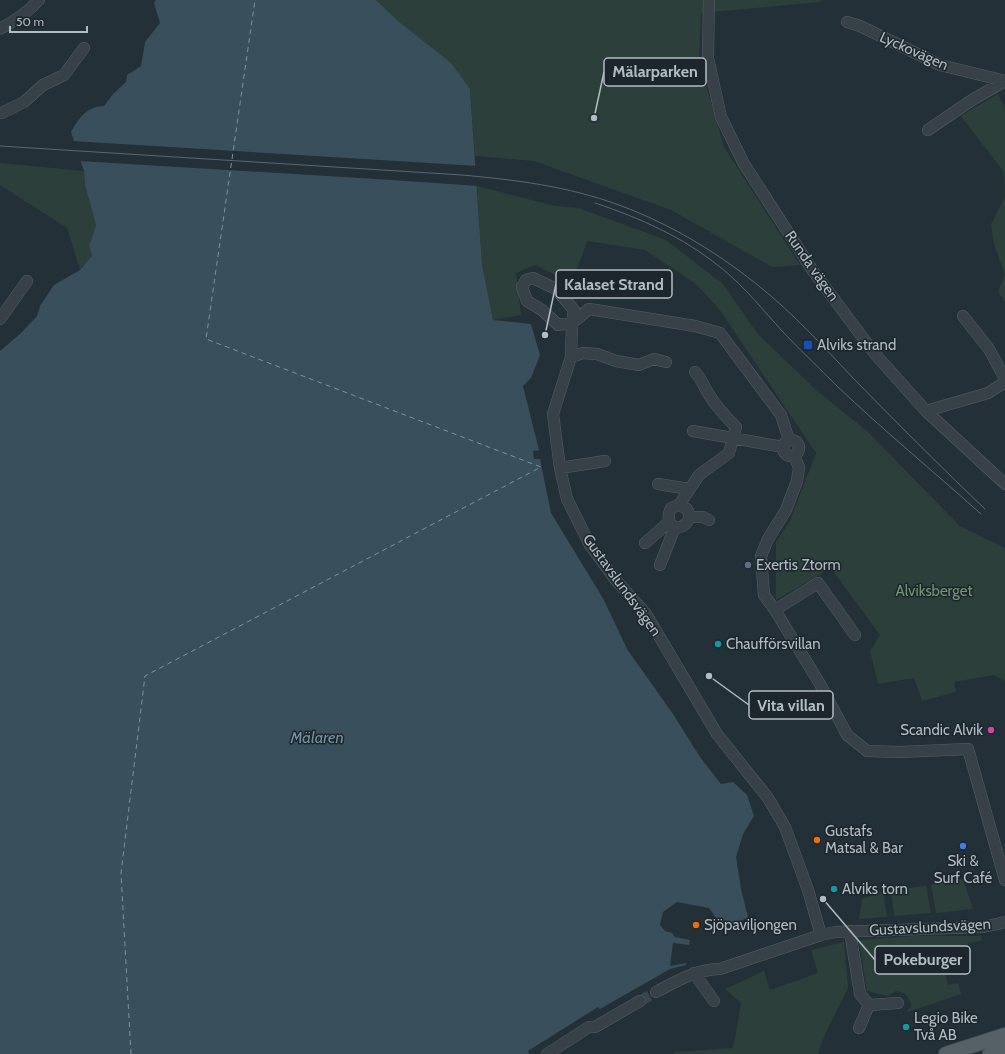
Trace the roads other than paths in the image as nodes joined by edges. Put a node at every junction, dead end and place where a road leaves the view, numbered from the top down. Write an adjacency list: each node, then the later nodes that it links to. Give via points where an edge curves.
1 (39, 0): 4 (street, via 31,9)
2 (709, 0): 17 (street, Runda vägen, via 708,58 721,118 744,164 813,271 875,354)
3 (847, 22): 6 (street, Lyckovägen, via 940,65)
4 (0, 28)
5 (84, 48): 7 (street, via 64,75 43,85 24,102)
6 (1005, 81): 8 (street, Lyckovägen)
7 (3, 114)
8 (928, 130)
9 (27, 281): 11 (street)
10 (963, 316): 16 (street, via 988,350)
11 (0, 319)
12 (572, 323): 12 (street, Gustavslundsvägen, via 558,325 542,310 527,301 522,287 526,280 533,278 556,289 574,310); 13 (street, Gustavslundsvägen); 20 (street, via 589,309 695,326 720,333 781,415)
13 (570, 357): 14 (street, via 583,353 639,365 654,359); 22 (street, Gustavslundsvägen, via 553,414)
14 (666, 362)
15 (695, 372): 19 (street, via 722,414 736,427)
16 (1005, 382): 17 (street, via 988,393)
17 (926, 411): 24 (street, Runda vägen)
18 (693, 431): 19 (street)
19 (733, 439): 20 (street); 25 (street, via 729,453 699,475)
20 (786, 444): 32 (street, via 794,441 799,445 799,451 794,456 799,467 797,481 786,510 761,556 764,595)
21 (605, 461): 22 (street)
22 (560, 468): 37 (street, Gustavslundsvägen, via 567,499 590,545 615,579 646,614 717,734 768,798 785,827)
23 (658, 484): 25 (street)
24 (1005, 484)
25 (689, 489): 26 (street)
26 (679, 505): 27 (street, via 687,509); 29 (street, via 671,508 668,516)
27 (690, 517): 28 (street, via 703,517); 29 (street, via 687,524 681,528)
28 (709, 520)
29 (672, 525): 30 (street); 31 (street)
30 (644, 543)
31 (660, 565)
32 (776, 610): 33 (street, via 818,583); 34 (street, via 847,735 867,751 968,749)
33 (855, 635)
34 (1005, 880)
35 (1005, 922): 36 (street, Gustavslundsvägen, via 983,927)
36 (850, 931): 37 (street, Gustavslundsvägen); 43 (street, via 860,994)
37 (821, 935): 38 (street, via 720,969)
38 (694, 973): 39 (street); 41 (street)
39 (656, 992)
40 (640, 1001): 47 (street, via 595,1027 589,1027)
41 (714, 1001)
42 (898, 1003): 43 (street)
43 (869, 1005): 44 (street)
44 (859, 1028)
45 (1005, 1035): 48 (main road)
46 (1005, 1049): 49 (main road)
47 (547, 1054)
48 (946, 1054)
49 (990, 1054)

